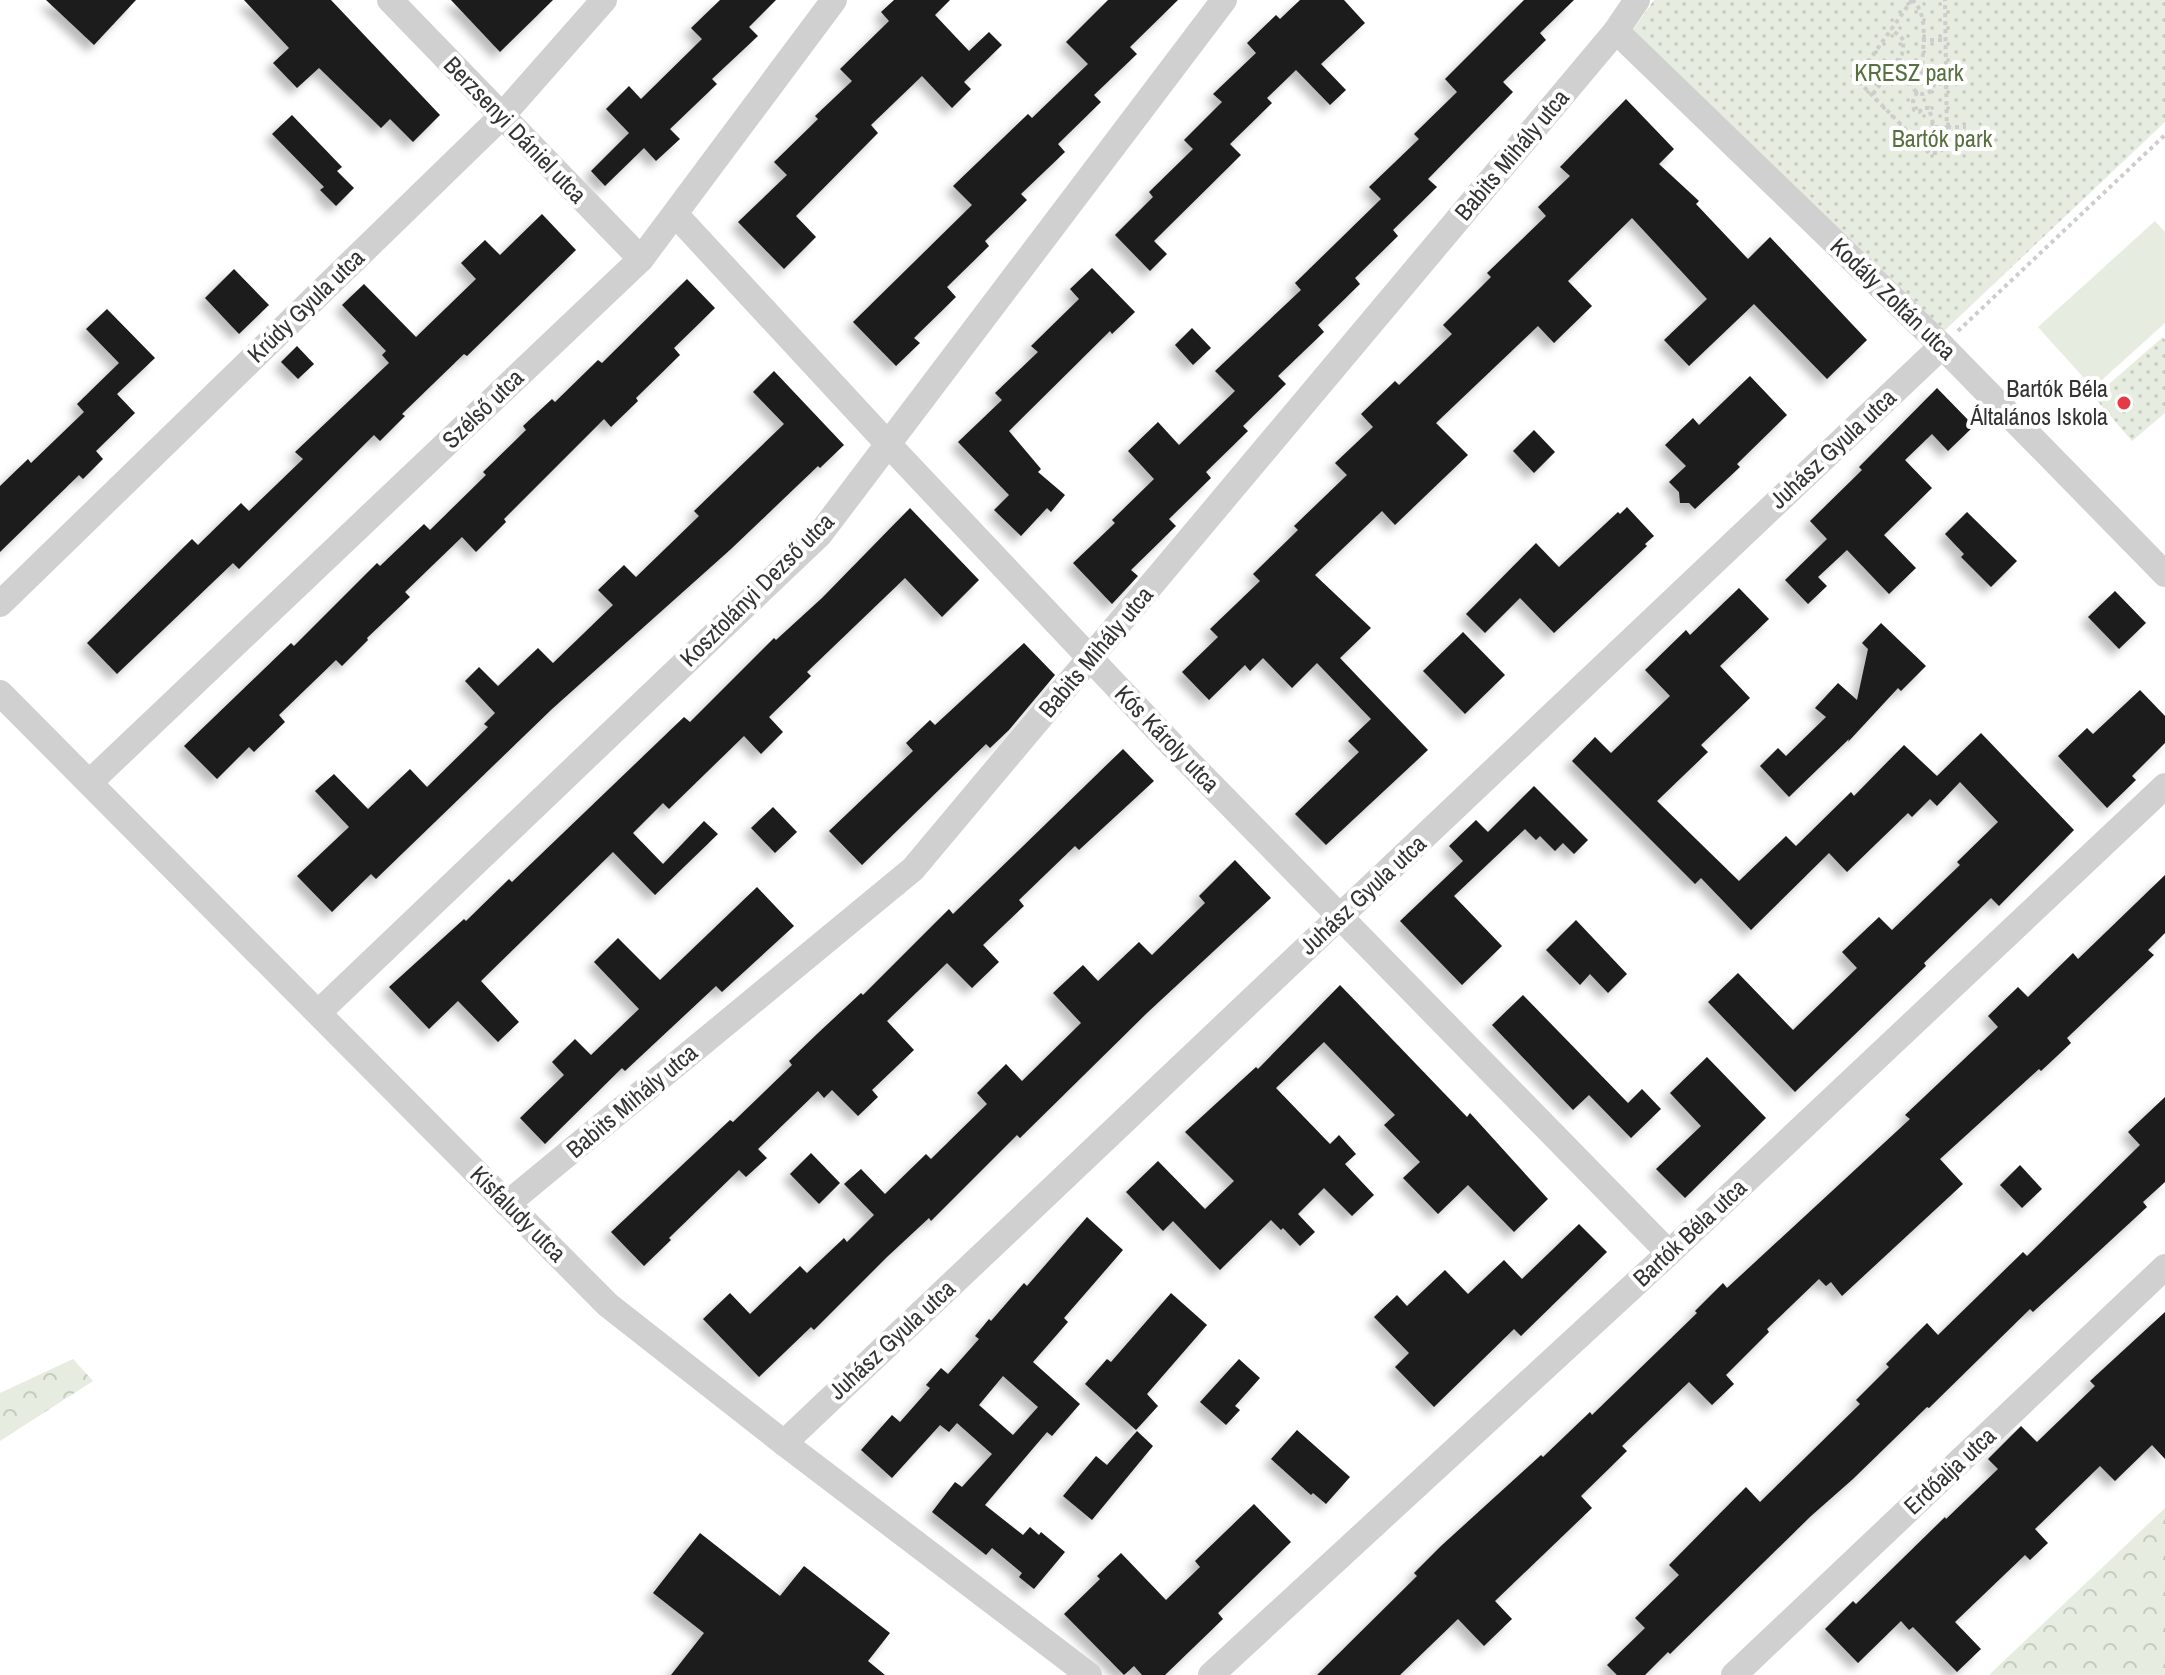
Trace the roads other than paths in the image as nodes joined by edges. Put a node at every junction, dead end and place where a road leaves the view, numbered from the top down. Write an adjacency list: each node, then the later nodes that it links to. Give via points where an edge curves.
1 (390, 0): 7 (street, Berzsenyi Dániel utca)
2 (604, 0): 7 (street, Krúdy Gyula utca)
3 (834, 0): 8 (street, Szélső utca)
4 (1224, 0): 11 (street, Kosztolányi Dezső utca)
5 (1637, 0): 6 (street, Babits Mihály utca)
6 (1616, 31): 10 (street, Kodály Zoltán utca); 14 (street, Babits Mihály utca)
7 (501, 117): 9 (street, Berzsenyi Dániel utca); 13 (street, Krúdy Gyula utca)
8 (676, 215): 9 (street, Szélső utca); 11 (street, Kós Károly utca)
9 (641, 259): 16 (street, Szélső utca)
10 (1942, 346): 12 (street, Kodály Zoltán utca); 18 (street, Juhász Gyula utca)
11 (888, 444): 14 (street, Kós Károly utca); 19 (street, Kosztolányi Dezső utca, via 820,534)
12 (2165, 574)
13 (0, 604)
14 (1091, 659): 18 (street, Kós Károly utca); 20 (street, Babits Mihály utca, via 913,869)
15 (0, 693): 16 (street, Kisfaludy utca)
16 (90, 782): 19 (street, Kisfaludy utca)
17 (2165, 786): 21 (street, Bartók Béla utca)
18 (1340, 916): 21 (street, Kós Károly utca); 23 (street, Juhász Gyula utca)
19 (319, 1012): 20 (street, Kisfaludy utca)
20 (507, 1204): 23 (street, Kisfaludy utca, via 608,1305)
21 (1669, 1253): 25 (street, Bartók Béla utca)
22 (2165, 1267): 26 (street, Erdőalja utca)
23 (784, 1443): 24 (street, Kisfaludy utca)
24 (1089, 1675)
25 (1211, 1675)
26 (1734, 1675)

